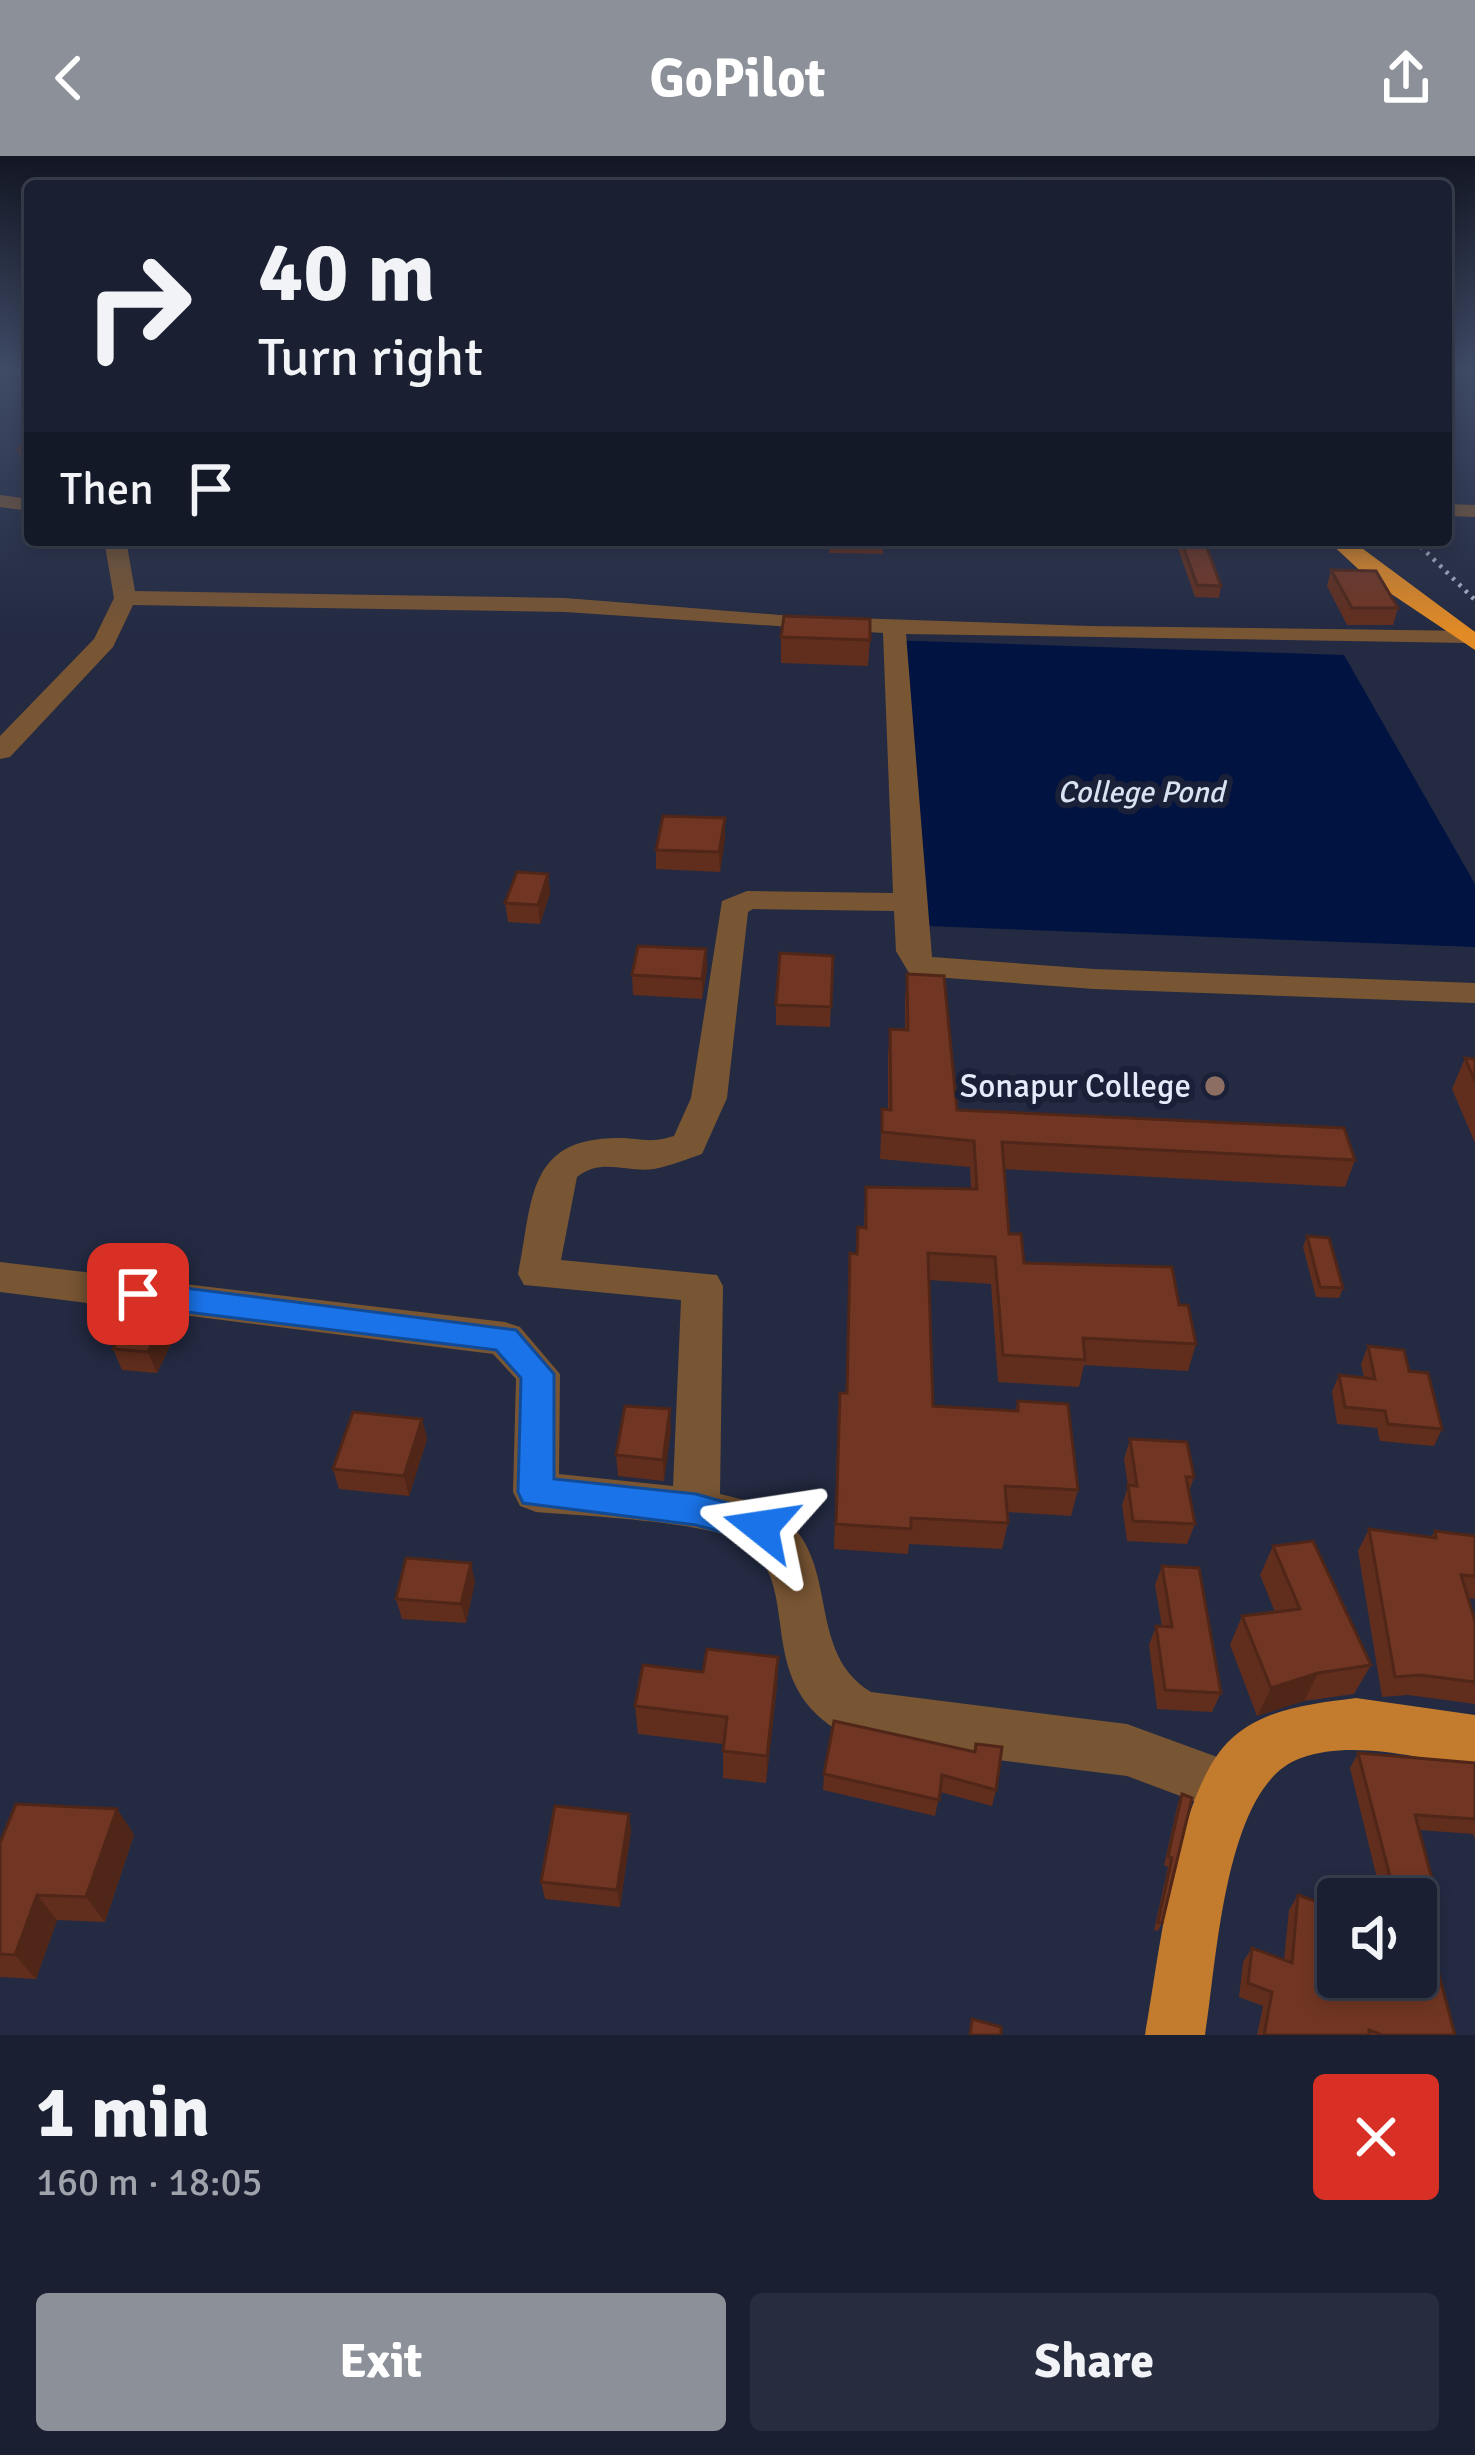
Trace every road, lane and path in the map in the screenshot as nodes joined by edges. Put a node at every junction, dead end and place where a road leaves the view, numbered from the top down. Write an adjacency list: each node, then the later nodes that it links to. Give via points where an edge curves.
1 (116, 546): 3 (street)
2 (1345, 546): 5 (highway)
3 (125, 598): 4 (street, via 565,605); 6 (street, via 105,642)
4 (894, 626): 5 (street); 8 (street, via 912,951 921,966)
5 (1472, 640)
6 (0, 751)
7 (894, 902): 10 (street, via 747,900 733,908 709,1098 689,1145 650,1157 618,1151 559,1171 538,1274 702,1286)
8 (1475, 993)
9 (0, 1277): 10 (street, via 505,1339 538,1374 536,1492)
10 (696, 1510): 12 (street, via 761,1527 785,1550 816,1680 834,1704 863,1717 1127,1750)
11 (1475, 1741): 12 (main road, via 1356,1724 1290,1732 1246,1762)
12 (1232, 1788): 13 (main road, via 1212,1823)
13 (1174, 2035)

